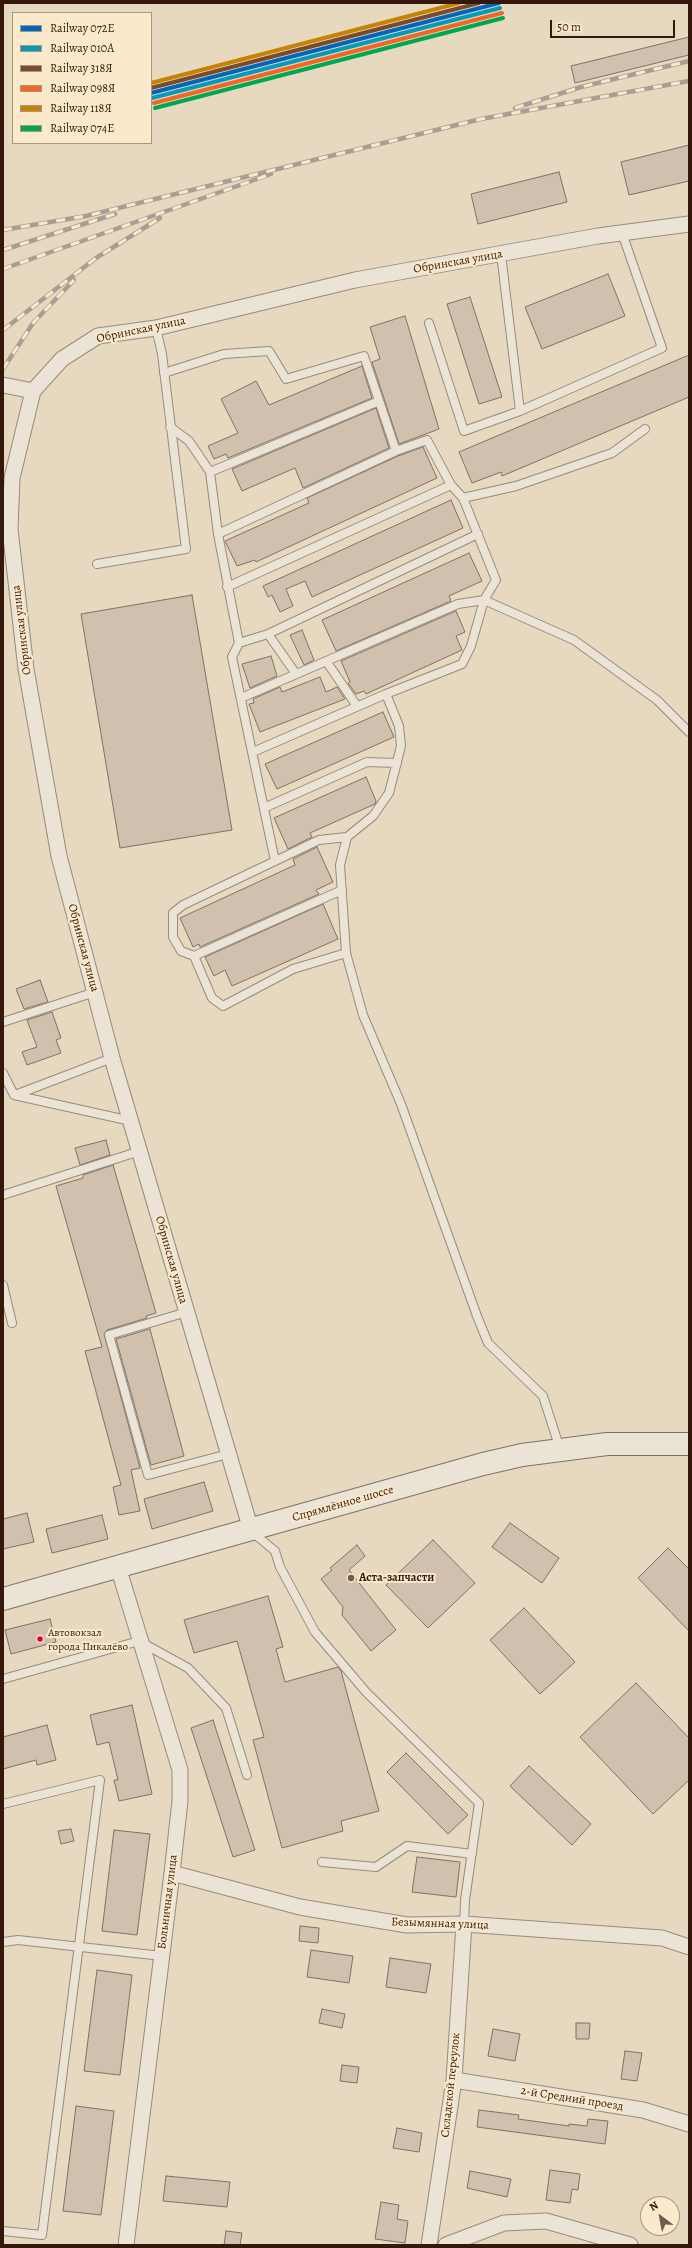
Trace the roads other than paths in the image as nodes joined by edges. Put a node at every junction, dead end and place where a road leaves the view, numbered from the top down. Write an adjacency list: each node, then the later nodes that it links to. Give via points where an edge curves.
1 (689, 224): 2 (street, Обринская улица)
2 (622, 233): 3 (street, Обринская улица); 10 (lane, via 662,348)
3 (502, 254): 5 (street, Обринская улица, via 355,280); 10 (lane)
4 (429, 323): 10 (lane, via 464,431)
5 (156, 328): 6 (lane); 8 (street, Обринская улица, via 98,336 62,359)
6 (164, 372): 9 (lane, via 224,354 269,351 286,379 364,356); 11 (lane)
7 (3, 385): 8 (street)
8 (33, 390): 38 (street, Обринская улица, via 12,478 10,529 26,669 59,856)
9 (379, 401): 13 (lane); 14 (lane)
10 (520, 410)
11 (170, 427): 14 (lane, via 189,441); 19 (lane, via 186,549)
12 (645, 429): 16 (lane, via 612,453 516,486)
13 (396, 451): 15 (lane, via 427,440); 17 (lane)
14 (210, 472): 17 (lane)
15 (451, 485): 16 (lane); 20 (lane)
16 (463, 498): 18 (lane)
17 (218, 534): 20 (lane)
18 (478, 534): 21 (lane, via 496,580); 22 (lane)
19 (97, 564)
20 (227, 587): 23 (lane)
21 (484, 600): 24 (lane, via 458,604); 26 (lane, via 471,646 462,664); 29 (lane, via 574,640 657,700)
22 (268, 634): 23 (lane); 25 (lane)
23 (239, 643): 27 (lane, via 232,657)
24 (326, 661): 25 (lane); 28 (lane)
25 (296, 674): 27 (lane)
26 (386, 694): 28 (lane); 31 (lane, via 399,726 401,746)
27 (240, 698): 30 (lane)
28 (357, 706): 30 (lane)
29 (689, 732)
30 (253, 752): 32 (lane)
31 (397, 763): 32 (lane, via 367,762); 33 (lane, via 389,793 373,816)
32 (264, 808): 34 (lane)
33 (347, 837): 34 (lane, via 320,840); 35 (lane, via 340,865)
34 (275, 861): 37 (lane, via 183,905 173,913 173,937 181,951)
35 (342, 890): 36 (lane); 37 (lane)
36 (346, 953): 37 (lane, via 293,969 223,1006 212,998); 50 (lane, via 363,1015 402,1104 488,1343 543,1396)
37 (194, 956)
38 (95, 992): 39 (lane); 40 (street, Обринская улица)
39 (3, 1022)
40 (112, 1058): 42 (lane); 43 (street, Обринская улица)
41 (3, 1073): 42 (lane)
42 (14, 1095): 43 (lane)
43 (131, 1121): 44 (street, Обринская улица)
44 (140, 1151): 45 (lane); 47 (street, Обринская улица)
45 (3, 1195)
46 (3, 1285): 48 (lane)
47 (187, 1312): 51 (street, Обринская улица); 51 (lane, via 109,1335 148,1475)
48 (12, 1323)
49 (689, 1444): 50 (main road, Спрямлённое шоссе, via 607,1444)
50 (560, 1450): 52 (main road, Спрямлённое шоссе, via 483,1464)
51 (228, 1454): 52 (street, Обринская улица)
52 (251, 1530): 53 (main road, Спрямлённое шоссе); 59 (lane, via 275,1550 280,1568 315,1632 366,1692 478,1803)
53 (118, 1567): 54 (main road, Спрямлённое шоссе); 55 (street, Больничная улица)
54 (3, 1599)
55 (139, 1641): 56 (lane); 57 (lane, via 188,1668 226,1708); 61 (street, Больничная улица, via 180,1770 180,1801)
56 (3, 1678)
57 (247, 1775)
58 (3, 1804): 64 (lane, via 100,1780)
59 (472, 1854): 60 (lane, via 407,1846 376,1868); 62 (lane, via 464,1900)
60 (322, 1862)
61 (172, 1873): 62 (street, Безымянная улица, via 300,1907 407,1925); 66 (street, Больничная улица)
62 (464, 1924): 65 (street, Безымянная улица, via 662,1938); 67 (street, Складской переулок)
63 (3, 1942): 64 (lane, via 18,1940)
64 (78, 1947): 66 (lane); 69 (lane, via 42,2235)
65 (689, 1947)
66 (162, 1956): 70 (street, Больничная улица)
67 (454, 2080): 68 (street, 2-й Средний проезд, via 643,2110); 71 (street, Складской переулок)
68 (689, 2124)
69 (3, 2231)
70 (126, 2245)
71 (429, 2245)
72 (446, 2245): 73 (street, via 504,2223 546,2221)
73 (630, 2245)

